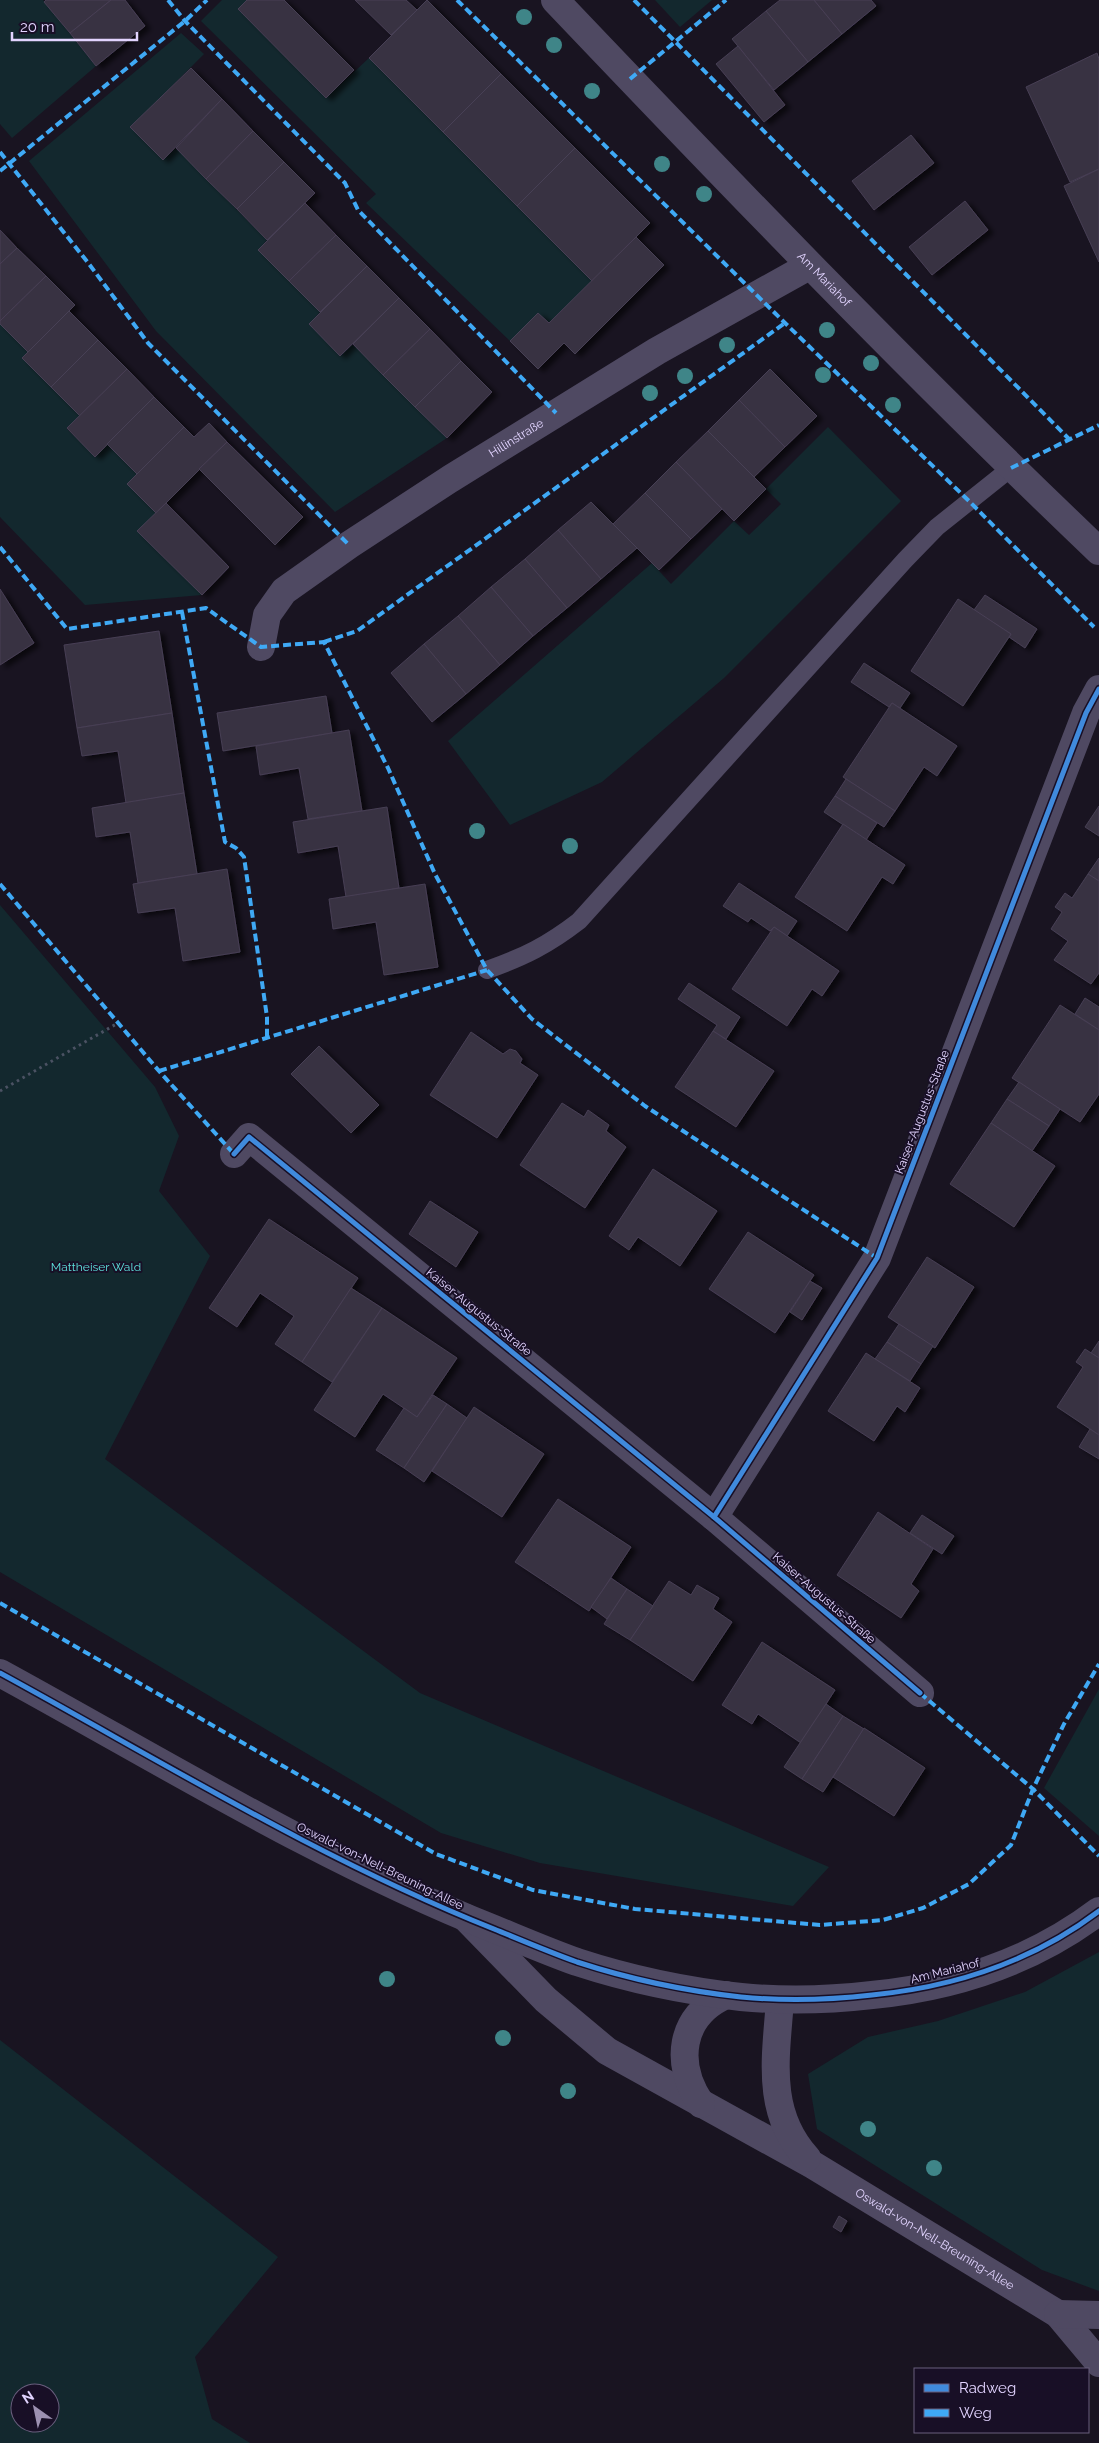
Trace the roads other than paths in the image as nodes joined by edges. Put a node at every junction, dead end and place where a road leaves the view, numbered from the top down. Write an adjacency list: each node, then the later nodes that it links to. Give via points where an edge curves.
1 (555, 0): 2 (street, Am Mariahof)
2 (809, 266): 3 (street, Am Mariahof); 5 (street, Hillinstraße, via 657,351 458,474 284,591 267,615)
3 (1011, 468): 4 (street, Am Mariahof); 7 (lane, via 937,527 905,560 579,921 553,942)
4 (1099, 551)
5 (261, 647)
6 (1099, 689): 9 (street, Kaiser-Augustus-Straße, via 1086,713 877,1258)
7 (487, 970)
8 (234, 1154): 9 (street, Kaiser-Augustus-Straße, via 248,1137)
9 (714, 1517): 11 (street, Kaiser-Augustus-Straße)
10 (0, 1674): 13 (street, Oswald-von-Nell-Breuning-Allee, via 297,1838)
11 (920, 1694)
12 (1099, 1911): 15 (street, Am Mariahof, via 1028,1954 956,1981 899,1992)
13 (466, 1918): 14 (street, Oswald-von-Nell-Breuning-Allee, via 578,1962 671,1986); 16 (street, Oswald-von-Nell-Breuning-Allee, via 546,2000 607,2051)
14 (726, 1995): 15 (street, Oswald-von-Nell-Breuning-Allee); 16 (street, via 706,2007 694,2021 686,2039 684,2064 687,2078)
15 (780, 2000): 17 (street, Oswald-von-Nell-Breuning-Allee, via 776,2058 778,2105 797,2147)
16 (701, 2104): 17 (street, Oswald-von-Nell-Breuning-Allee)
17 (813, 2165): 18 (street, Oswald-von-Nell-Breuning-Allee)
18 (1058, 2314): 19 (street, Oswald-von-Nell-Breuning-Allee); 20 (street, Oswald-von-Nell-Breuning-Allee)
19 (1099, 2315)
20 (1099, 2364)

